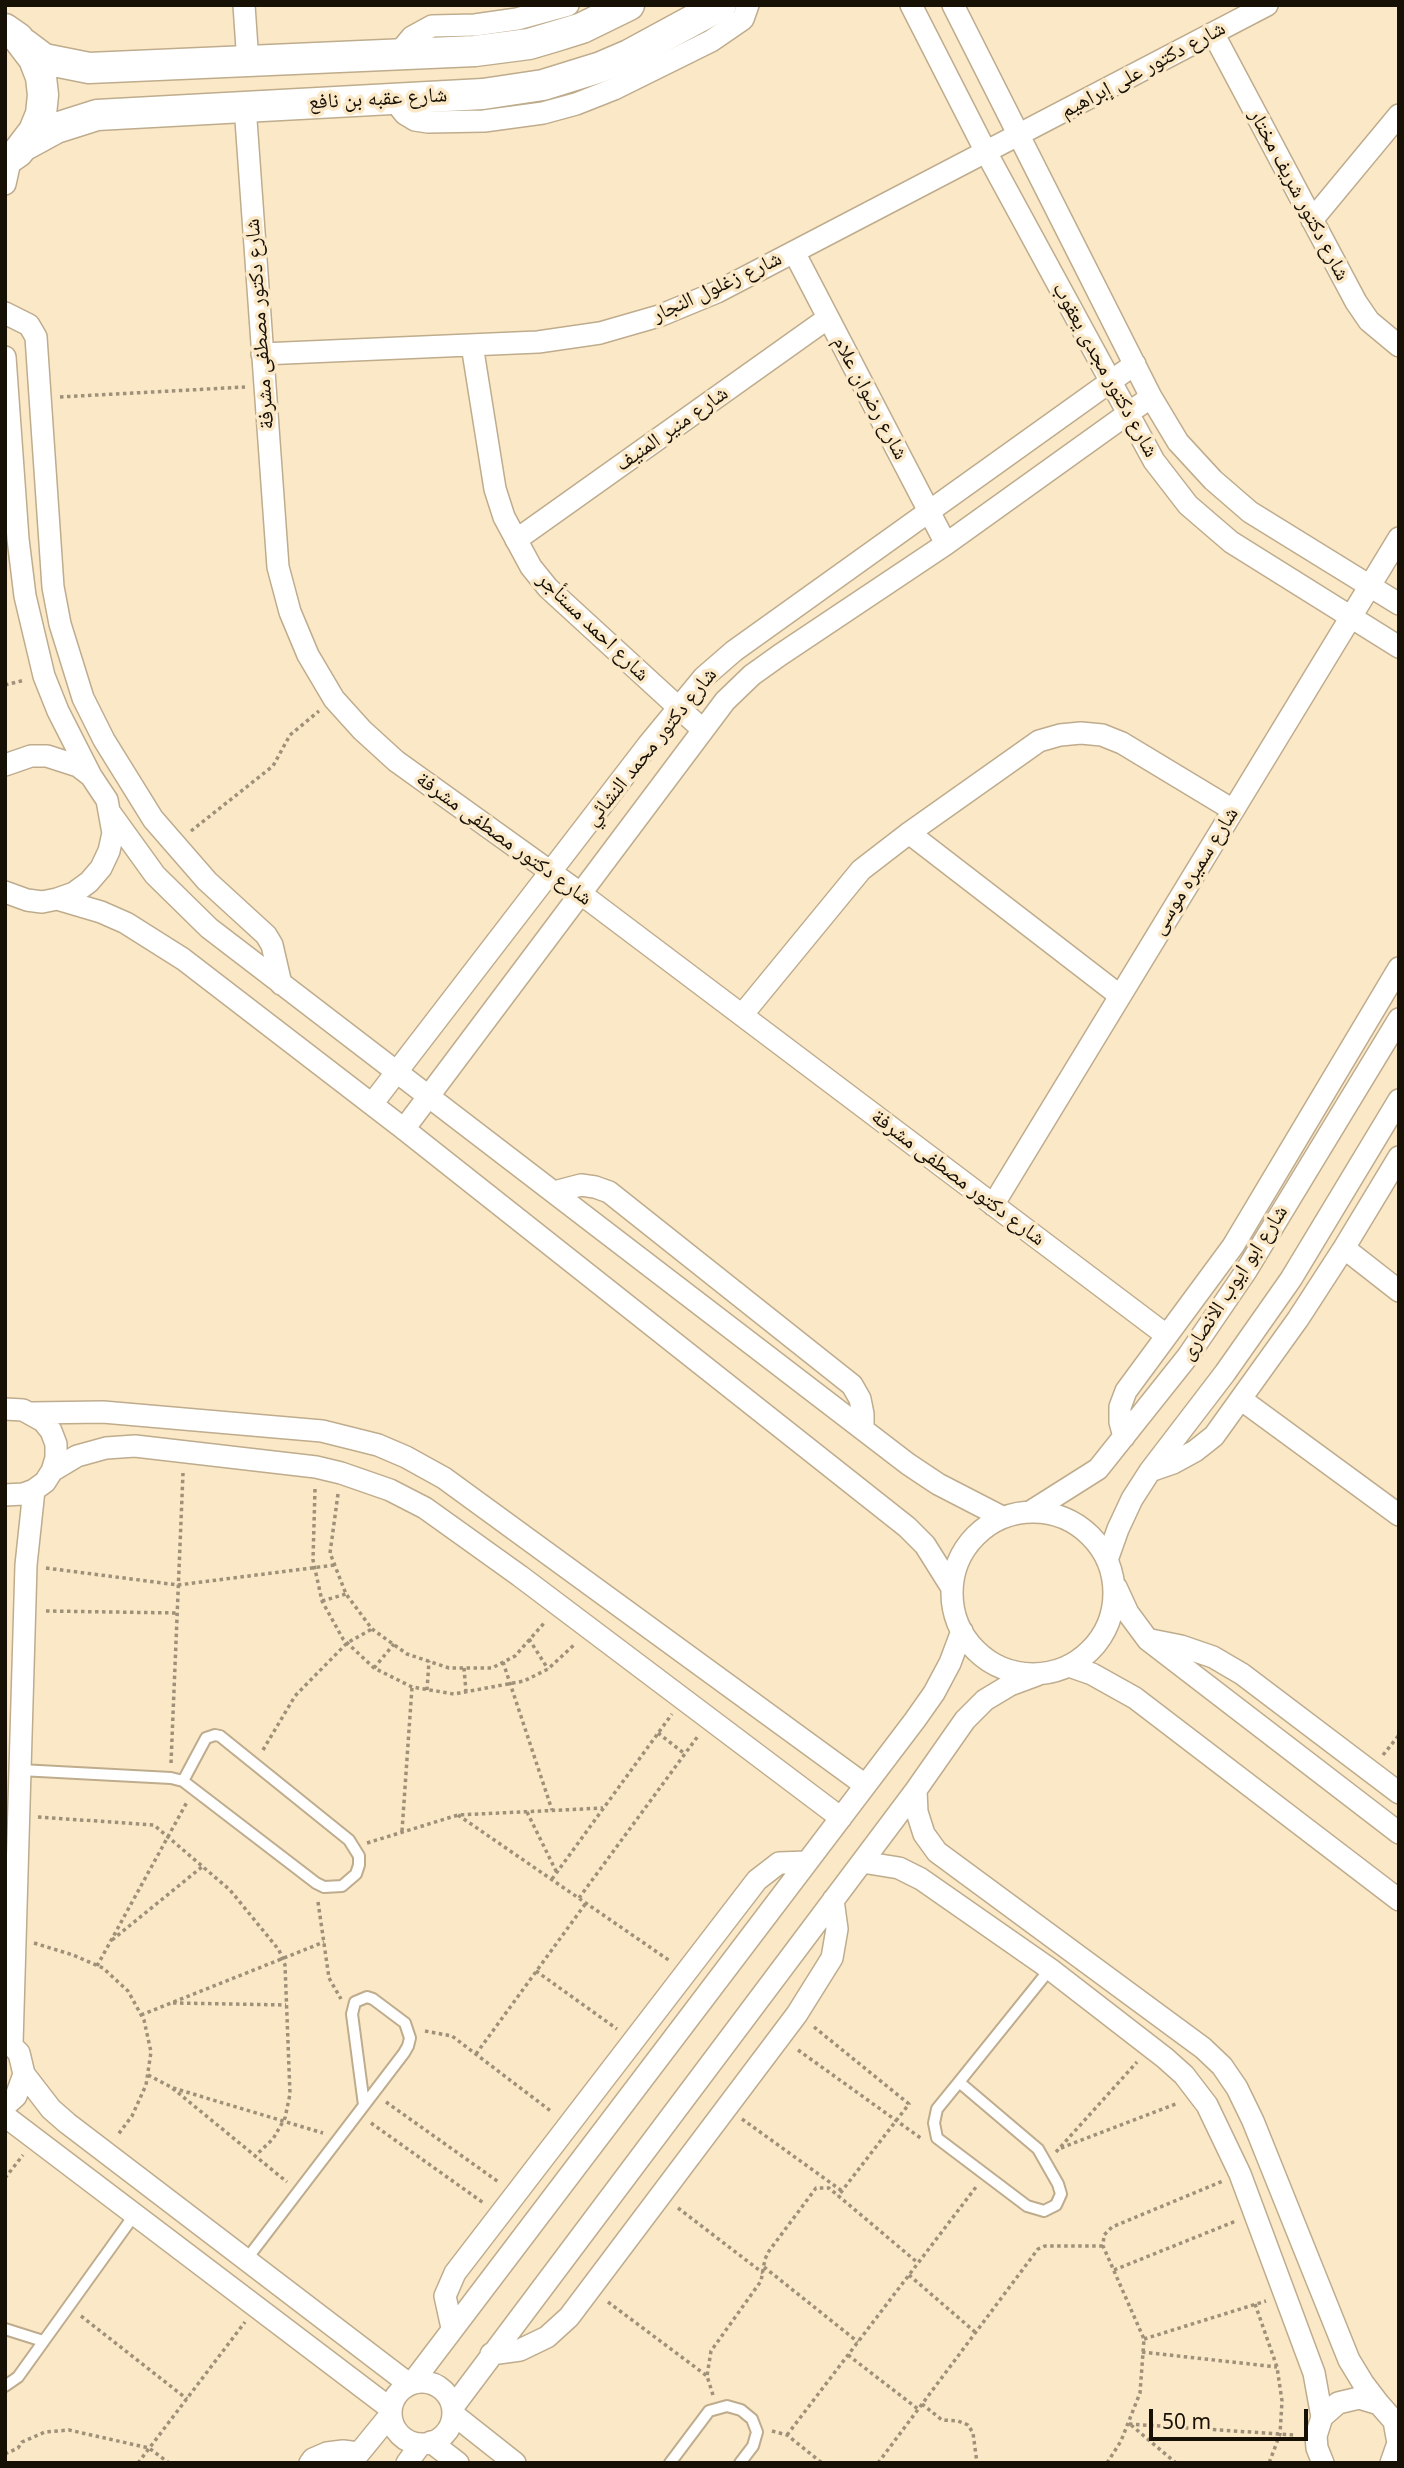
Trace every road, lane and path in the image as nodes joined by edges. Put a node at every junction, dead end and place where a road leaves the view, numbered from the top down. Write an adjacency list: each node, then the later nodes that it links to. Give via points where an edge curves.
1 (244, 5): 12 (street)
2 (568, 5): 11 (street, via 517,19 432,26 411,37)
3 (629, 5): 11 (street, شارع عقبه بن نافع, via 582,28 529,44)
4 (721, 5): 13 (street, شارع عقبه بن نافع, via 629,55 572,77 503,92)
5 (748, 5): 13 (street, via 743,19 700,47 614,89 543,113 428,122 405,114)
6 (911, 5): 17 (street, شارع دكتور مجدى يعقوب)
7 (953, 5): 16 (street, شارع دكتور مجدى يعقوب)
8 (1267, 5): 10 (street, شارع دكتور على إبراهيم)
9 (11, 32): 12 (street, شارع عقبه بن نافع, via 44,59 89,68); 18 (street, via 34,60 43,95 34,131)
10 (1213, 33): 16 (street, شارع دكتور على إبراهيم); 19 (street, شارع دكتور شريف مختار)
11 (397, 55): 12 (street, شارع عقبه بن نافع)
12 (248, 63)
13 (393, 99): 14 (street, شارع عقبه بن نافع)
14 (245, 106): 18 (street, شارع عقبه بن نافع, via 97,115 56,128); 25 (street, شارع دكتور مصطفى مشرفة)
15 (1399, 115): 19 (street)
16 (1019, 135): 17 (street, شارع زغلول النجار); 27 (street, شارع دكتور مجدى يعقوب)
17 (986, 152): 20 (street, شارع زغلول النجار); 28 (street, شارع دكتور مجدى يعقوب)
18 (11, 162)
19 (1312, 220): 24 (street, شارع دكتور شريف مختار, via 1369,321)
20 (794, 252): 22 (street, شارع رضوان علام); 23 (street, شارع زغلول النجار, via 717,292 647,320 538,342)
21 (5, 313): 31 (street, via 34,331)
22 (828, 318): 33 (street, شارع رضوان علام); 35 (street, شارع منير المنيف)
23 (472, 345): 25 (street, شارع زغلول النجار); 35 (street, شارع احمد مستأجر, via 495,489)
24 (1399, 346)
25 (262, 354): 29 (street, شارع دكتور مصطفى مشرفة)
26 (5, 357): 45 (street, via 25,596 44,676)
27 (1135, 364): 28 (street, شارع دكتور محمد النشائي); 30 (street, شارع دكتور مجدى يعقوب)
28 (1110, 381): 32 (street, شارع دكتور مجدى يعقوب); 33 (street, شارع دكتور محمد النشائي)
29 (264, 386): 31 (path); 41 (street, شارع دكتور مصطفى مشرفة, via 278,567 303,645)
30 (1151, 397): 32 (street, شارع دكتور محمد النشائي); 37 (street, شارع دكتور مجدى يعقوب, via 1178,442 1230,496)
31 (41, 398): 49 (street, via 53,587 72,666 104,740)
32 (1127, 414): 36 (street, شارع دكتور محمد النشائي); 39 (street, شارع دكتور مجدى يعقوب, via 1154,461 1208,524)
33 (929, 510): 36 (street, شارع رضوان علام); 42 (street, شارع دكتور محمد النشائي, via 734,651)
34 (1399, 538): 37 (street, شارع سميره موسى)
35 (516, 540): 42 (street, شارع احمد مستأجر, via 548,588)
36 (946, 544): 43 (street, شارع دكتور محمد النشائي, via 752,675)
37 (1369, 586): 38 (street, شارع دكتور مجدى يعقوب); 39 (street, شارع سميره موسى)
38 (1399, 604)
39 (1350, 618): 40 (street, شارع دكتور مجدى يعقوب); 46 (street, شارع سميره موسى)
40 (1399, 647)
41 (334, 699): 49 (path, via 290,736 273,766); 50 (street, شارع دكتور مصطفى مشرفة, via 396,761)
42 (678, 707): 43 (street, شارع احمد مستأجر); 50 (street, شارع دكتور محمد النشائي)
43 (702, 729): 51 (street, شارع دكتور محمد النشائي)
44 (5, 765): 45 (street, via 47,756 78,766)
45 (91, 776): 47 (street)
46 (1233, 810): 48 (street, via 1122,743 1081,733 1039,741); 56 (street, شارع سميره موسى)
47 (111, 814): 53 (street, via 113,833 101,868 74,893); 55 (street, via 155,875 181,902)
48 (909, 832): 56 (street); 57 (street, via 861,870)
49 (174, 845): 55 (street, via 266,935)
50 (550, 872): 51 (street, شارع دكتور مصطفى مشرفة); 59 (street, شارع دكتور محمد النشائي)
51 (580, 893): 57 (street, شارع دكتور مصطفى مشرفة); 60 (street, شارع دكتور محمد النشائي)
52 (8, 896): 53 (street, via 42,902)
53 (57, 899): 62 (street, via 101,912 158,942)
54 (1399, 968): 69 (street, via 1233,1246)
55 (281, 984): 59 (street)
56 (1119, 995): 66 (street, شارع سميره موسى)
57 (741, 1015): 66 (street, شارع دكتور مصطفى مشرفة)
58 (1399, 1019): 74 (street, شارع ابو ايوب الانصارى, via 1246,1271 1188,1356)
59 (397, 1073): 60 (street); 62 (street, شارع دكتور محمد النشائي)
60 (429, 1097): 63 (street, شارع دكتور محمد النشائي); 65 (street)
61 (1399, 1100): 78 (street, شارع ابو ايوب الانصارى, via 1291,1279)
62 (372, 1104): 63 (street)
63 (404, 1129): 91 (street, via 907,1527 925,1545)
64 (1399, 1157): 67 (street)
65 (554, 1192): 73 (street); 73 (street, via 581,1185 609,1192 852,1385 860,1399)
66 (993, 1205): 69 (street, شارع دكتور مصطفى مشرفة)
67 (1344, 1248): 68 (street); 70 (street)
68 (1399, 1291)
69 (1166, 1335): 74 (street, via 1126,1391 1120,1407)
70 (1242, 1400): 78 (street, via 1214,1436 1195,1451); 83 (street)
71 (5, 1409): 72 (street)
72 (32, 1413): 77 (street, via 51,1432 56,1458); 123 (street, via 103,1412 322,1431 406,1457 444,1478)
73 (863, 1429): 84 (street, via 938,1484)
74 (1124, 1437): 82 (street, شارع ابو ايوب الانصارى, via 1098,1469)
75 (184, 1450): 76 (street); 77 (street, via 106,1448 78,1456); 90 (path)
76 (316, 1468): 79 (street); 88 (path)
77 (52, 1471): 80 (street)
78 (1150, 1471): 85 (street, شارع ابو ايوب الانصارى, via 1132,1499)
79 (341, 1473): 87 (path, via 330,1553); 94 (street, via 425,1508)
80 (34, 1490): 81 (street); 86 (street)
81 (5, 1494)
82 (1030, 1512): 84 (street); 85 (street, via 1049,1513 1084,1529)
83 (1399, 1515)
84 (1002, 1517): 91 (street, via 969,1544 958,1562)
85 (1107, 1560): 89 (street)
86 (26, 1565): 90 (path); 95 (street)
87 (335, 1565): 88 (path); 92 (path)
88 (314, 1568): 90 (path); 93 (path)
89 (1113, 1582): 101 (street); 106 (street, via 1113,1607 1105,1631 1090,1651)
90 (178, 1585): 96 (path)
91 (952, 1588): 99 (street)
92 (346, 1594): 93 (path); 97 (path)
93 (322, 1601): 102 (path)
94 (559, 1606): 98 (street); 100 (path)
95 (25, 1611): 96 (path); 120 (street)
96 (177, 1613): 121 (path)
97 (372, 1629): 102 (path); 103 (path)
98 (591, 1629): 109 (path); 115 (street)
99 (962, 1631): 110 (street, via 985,1659 1010,1671); 123 (street, via 934,1693)
100 (529, 1639): 105 (path); 109 (path)
101 (1148, 1640): 126 (street, via 1192,1649 1242,1674); 134 (street)
102 (347, 1643): 107 (path); 119 (path, via 295,1696)
103 (394, 1644): 104 (path); 107 (path)
104 (429, 1661): 108 (path); 113 (path)
105 (503, 1662): 108 (path, via 492,1668); 111 (path)
106 (1069, 1666): 110 (street); 145 (street, via 1135,1699)
107 (374, 1668): 112 (path)
108 (464, 1668): 114 (path)
109 (548, 1669): 111 (path)
110 (1037, 1675): 125 (street, via 985,1700 965,1720)
111 (510, 1685): 114 (path); 128 (path)
112 (412, 1687): 113 (path); 133 (path)
113 (427, 1689): 114 (path)
114 (466, 1692)
115 (683, 1699): 116 (street); 117 (path)
116 (710, 1719): 118 (path); 132 (street)
117 (658, 1733): 118 (path); 127 (path)
118 (685, 1754): 143 (path)
119 (254, 1763): 122 (lane, via 220,1736 211,1736 203,1742); 136 (lane)
120 (20, 1770): 121 (lane); 130 (street)
121 (171, 1777): 122 (lane)
122 (183, 1781): 124 (lane)
123 (865, 1786): 132 (street)
124 (194, 1788): 135 (path); 142 (lane)
125 (916, 1790): 138 (street); 226 (street, via 924,1834 936,1852 1222,2066 1253,2121 1349,2360)
126 (1399, 1793)
127 (603, 1808): 128 (path); 140 (path)
128 (552, 1811): 129 (path)
129 (527, 1812): 131 (path); 140 (path)
130 (19, 1815): 135 (path, via 154,1825); 147 (street)
131 (458, 1815): 133 (path); 141 (path)
132 (841, 1818): 137 (street)
133 (402, 1832): 136 (path)
134 (1399, 1833)
135 (168, 1835): 139 (path); 148 (path)
136 (355, 1847): 142 (lane, via 359,1865 350,1881 333,1888)
137 (807, 1862): 154 (street, via 779,1863 769,1869); 208 (street)
138 (862, 1862): 144 (street); 152 (street, via 899,1868 921,1879)
139 (203, 1866): 148 (path); 150 (path, via 230,1890)
140 (557, 1873): 141 (path)
141 (552, 1880): 143 (path)
142 (316, 1883): 149 (path)
143 (579, 1898): 146 (path)
144 (833, 1900): 158 (street, via 837,1929 832,1958); 215 (street)
145 (1399, 1900)
146 (586, 1903): 153 (path); 154 (path)
147 (15, 1936): 151 (path); 163 (street)
148 (111, 1941): 151 (path)
149 (324, 1942): 150 (path); 157 (path, via 329,1978)
150 (283, 1959): 155 (path); 156 (path)
151 (97, 1966): 159 (path, via 128,1991)
152 (1050, 1969): 164 (street); 168 (lane)
153 (536, 1971): 162 (path); 165 (path)
154 (686, 1972): 162 (street)
155 (171, 2003): 156 (path); 159 (path)
156 (286, 2005): 176 (path, via 290,2094)
157 (352, 2007): 160 (lane, via 360,1998 373,1999); 174 (lane)
158 (797, 2014): 161 (street); 177 (path, via 908,2102)
159 (141, 2015): 167 (path, via 150,2052)
160 (409, 2030): 165 (path, via 452,2036); 170 (lane, via 408,2046)
161 (780, 2037): 173 (street); 177 (path)
162 (633, 2041): 178 (street)
163 (8, 2042): 166 (street, via 19,2053)
164 (1150, 2047): 171 (street, via 1184,2075); 182 (path)
165 (476, 2054): 178 (path)
166 (24, 2074): 172 (street, via 16,2096); 183 (street, via 51,2109)
167 (148, 2075): 169 (path); 183 (path, via 132,2116)
168 (959, 2082): 181 (lane, via 937,2109); 185 (lane, via 1027,2138)
169 (171, 2087): 176 (path); 184 (path)
170 (373, 2093): 174 (lane); 191 (path)
171 (1199, 2095): 182 (path); 187 (street)
172 (5, 2106)
173 (726, 2108): 190 (path); 192 (street)
174 (361, 2109): 179 (lane); 195 (path)
175 (5, 2116): 180 (street)
176 (283, 2120): 179 (path); 184 (path, via 273,2139)
177 (897, 2121): 181 (path, via 922,2139); 190 (path)
178 (569, 2125): 191 (street)
179 (340, 2137): 189 (lane)
180 (35, 2138): 188 (path); 194 (street)
181 (937, 2138): 186 (lane)
182 (1059, 2148): 185 (path)
183 (105, 2153): 198 (street)
184 (255, 2155): 189 (path)
185 (1047, 2162): 186 (lane, via 1061,2194 1056,2205 1044,2211 1027,2206)
186 (986, 2174): 199 (path)
187 (1240, 2174): 196 (street); 197 (path, via 1112,2227 1104,2235)
188 (5, 2178)
189 (299, 2191): 198 (lane)
190 (842, 2191): 193 (path)
191 (516, 2194): 195 (street)
192 (660, 2195): 200 (path); 203 (street)
193 (838, 2196): 199 (path); 200 (path, via 829,2188 816,2188 769,2251)
194 (135, 2214): 206 (lane); 207 (street)
195 (500, 2214): 208 (street, via 455,2273 445,2296)
196 (1254, 2214): 201 (path); 204 (street)
197 (1103, 2246): 201 (path); 210 (path, via 1038,2249)
198 (246, 2260): 219 (street)
199 (918, 2263): 202 (path)
200 (763, 2270): 213 (path); 218 (path, via 761,2281 711,2351)
201 (1114, 2270): 211 (path)
202 (909, 2275): 210 (path); 213 (path)
203 (590, 2288): 215 (street, via 547,2337 520,2350); 218 (path)
204 (1284, 2295): 205 (path); 233 (street, via 1314,2374)
205 (1255, 2304): 211 (path); 217 (path)
206 (69, 2306): 212 (lane); 221 (path)
207 (257, 2307): 221 (path); 227 (street)
208 (452, 2328): 219 (street)
209 (5, 2329): 212 (lane)
210 (975, 2332): 222 (path)
211 (1144, 2339): 214 (path)
212 (43, 2341): 220 (lane, via 18,2377)
213 (858, 2342): 216 (path)
214 (1142, 2352): 217 (path); 228 (path, via 1140,2393)
215 (491, 2354): 225 (street)
216 (848, 2355): 224 (path); 231 (path)
217 (1277, 2367): 230 (path)
218 (707, 2376): 223 (path)
219 (411, 2383): 225 (street, via 433,2383 442,2389); 227 (street, via 397,2394)
220 (5, 2386)
221 (187, 2399): 234 (path)
222 (922, 2404): 224 (path); 247 (path, via 942,2420 968,2425)
223 (717, 2407): 229 (lane, via 741,2410 752,2419); 243 (lane, via 709,2411)
224 (918, 2409): 246 (path)
225 (453, 2410): 232 (street, via 449,2429); 242 (street)
226 (1389, 2410): 233 (street, via 1370,2399 1348,2399 1329,2409); 251 (street, via 1398,2432)
227 (391, 2411): 232 (street, via 400,2435); 236 (street)
228 (1129, 2424): 230 (path); 248 (path); 249 (path)
229 (757, 2432): 231 (path); 244 (lane)
230 (1280, 2434): 233 (path); 250 (path)
231 (787, 2435): 245 (path)
232 (426, 2443): 240 (street); 241 (street)
233 (1317, 2445)
234 (149, 2448): 235 (path, via 69,2430 45,2432); 237 (path); 238 (path)
235 (5, 2454)
236 (354, 2458): 239 (street, via 343,2451 327,2453)
237 (138, 2463)
238 (169, 2463)
239 (310, 2463)
240 (407, 2463)
241 (458, 2463)
242 (515, 2463)
243 (670, 2463)
244 (740, 2463)
245 (822, 2463)
246 (878, 2463)
247 (977, 2463)
248 (1107, 2463)
249 (1176, 2463)
250 (1269, 2463)
251 (1391, 2463)

